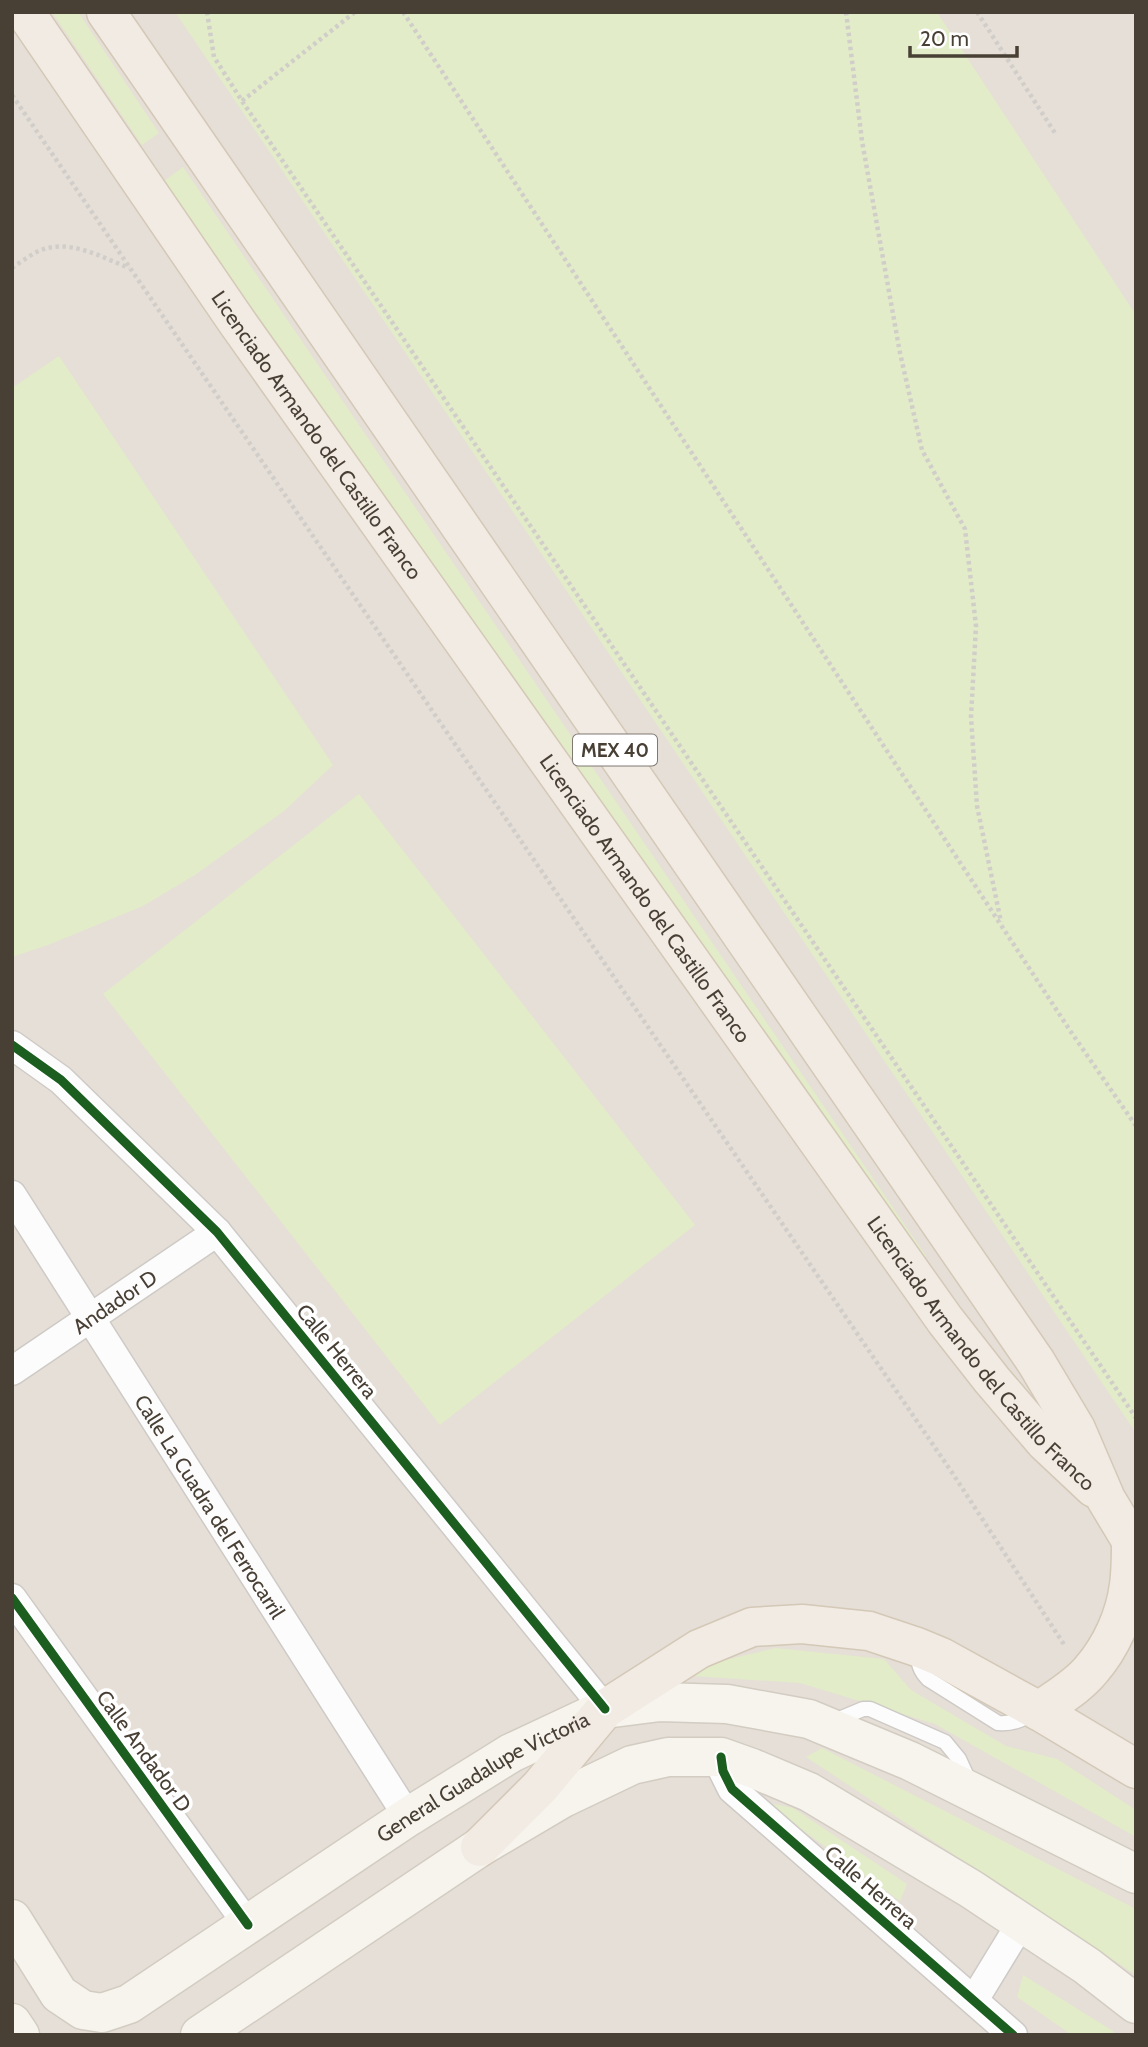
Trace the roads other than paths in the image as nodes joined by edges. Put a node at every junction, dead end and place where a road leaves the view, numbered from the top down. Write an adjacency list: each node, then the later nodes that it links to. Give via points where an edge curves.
1 (25, 12): 8 (main road, Licenciado Armando del Castillo Franco, via 237,322 945,1320 1045,1442)
2 (106, 12): 8 (main road, Licenciado Armando del Castillo Franco / MEX 40, via 1029,1351 1076,1429)
3 (12, 1045): 5 (street, Calle Herrera, via 61,1080)
4 (12, 1195): 6 (street, Calle La Cuadra del Ferrocarril)
5 (217, 1233): 6 (street, Andador D); 11 (street, Calle Herrera)
6 (90, 1319): 7 (street, Andador D); 15 (street, Calle La Cuadra del Ferrocarril)
7 (12, 1371)
8 (1106, 1499): 9 (main road, MEX 40)
9 (1134, 1545): 12 (main road, via 1123,1614 1111,1640 1085,1676)
10 (12, 1598): 20 (street, Calle Andador D)
11 (605, 1709): 12 (main road, via 699,1649 752,1627 802,1624 869,1631 918,1647); 15 (main road, General Guadalupe Victoria, via 510,1753); 16 (main road, via 540,1787); 17 (main road, General Guadalupe Victoria, via 660,1702 727,1704 809,1719 909,1761)
12 (1039, 1711): 14 (main road)
13 (721, 1757): 16 (main road, via 668,1757 632,1765 563,1798); 19 (main road, via 809,1792); 21 (street, Calle Herrera, via 732,1789)
14 (1136, 1769)
15 (408, 1817): 20 (main road, General Guadalupe Victoria)
16 (480, 1847): 25 (main road)
17 (1136, 1874)
18 (12, 1919): 20 (main road, General Guadalupe Victoria, via 59,1993 83,2010 102,2012 129,2004)
19 (1021, 1923): 21 (street); 22 (main road)
20 (247, 1925)
21 (974, 2000): 26 (street, Calle Herrera)
22 (1136, 2004)
23 (12, 2024): 24 (main road)
24 (20, 2035)
25 (200, 2035)
26 (1013, 2035)

